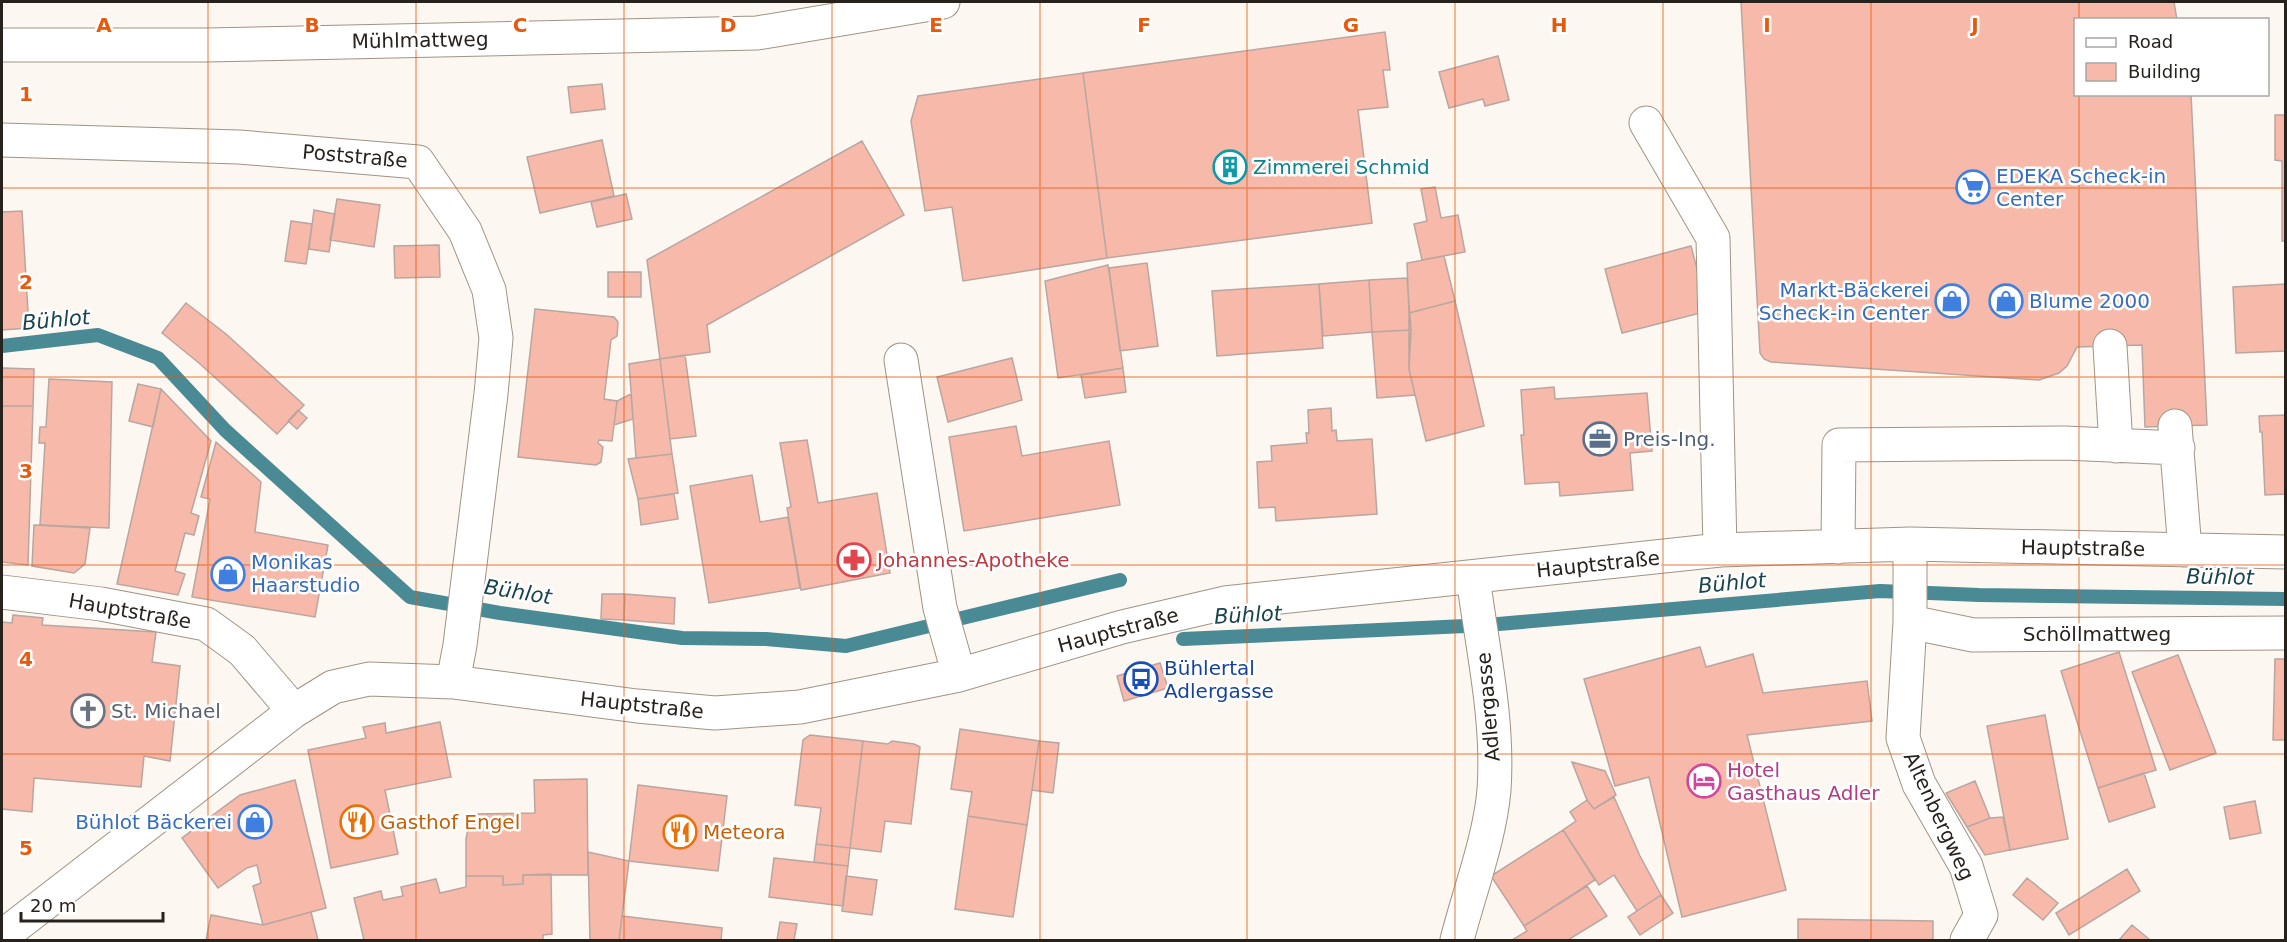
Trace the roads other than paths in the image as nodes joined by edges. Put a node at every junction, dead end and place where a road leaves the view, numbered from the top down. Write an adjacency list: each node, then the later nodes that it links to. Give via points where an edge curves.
1 (943, 2): 2 (street, Mühlmattweg, via 757,33 218,45)
2 (2, 45)
3 (1646, 123): 9 (street, via 1713,238)
4 (2, 140): 18 (street, Poststraße, via 239,147 418,162 465,231 489,290 496,338)
5 (2110, 345): 7 (street)
6 (901, 360): 17 (street, via 944,621)
7 (2116, 446): 8 (street, via 1839,445); 10 (street, via 2176,437)
8 (1838, 547): 9 (street, Hauptstraße); 12 (street, Hauptstraße)
9 (1720, 550): 13 (street, Hauptstraße)
10 (2185, 550): 11 (street, Hauptstraße); 12 (street, Hauptstraße)
11 (2286, 552)
12 (1910, 558): 15 (street, Altenbergweg)
13 (1475, 589): 17 (street, Hauptstraße, via 1225,603 1122,627); 21 (street, Adlergasse, via 1495,746 1494,792)
14 (2, 592): 19 (street, Hauptstraße, via 101,604 207,624 242,650)
15 (1910, 622): 16 (street, Schöllmattweg, via 1973,635); 22 (street, Altenbergweg, via 1903,738 1919,784 1969,875 1981,915)
16 (2286, 633)
17 (959, 675): 18 (street, Hauptstraße, via 800,707 715,713)
18 (453, 682): 19 (street, Hauptstraße, via 369,679 333,687)
19 (294, 711): 20 (street, via 14,928)
20 (4, 940)
21 (1457, 940)
22 (1967, 940)

